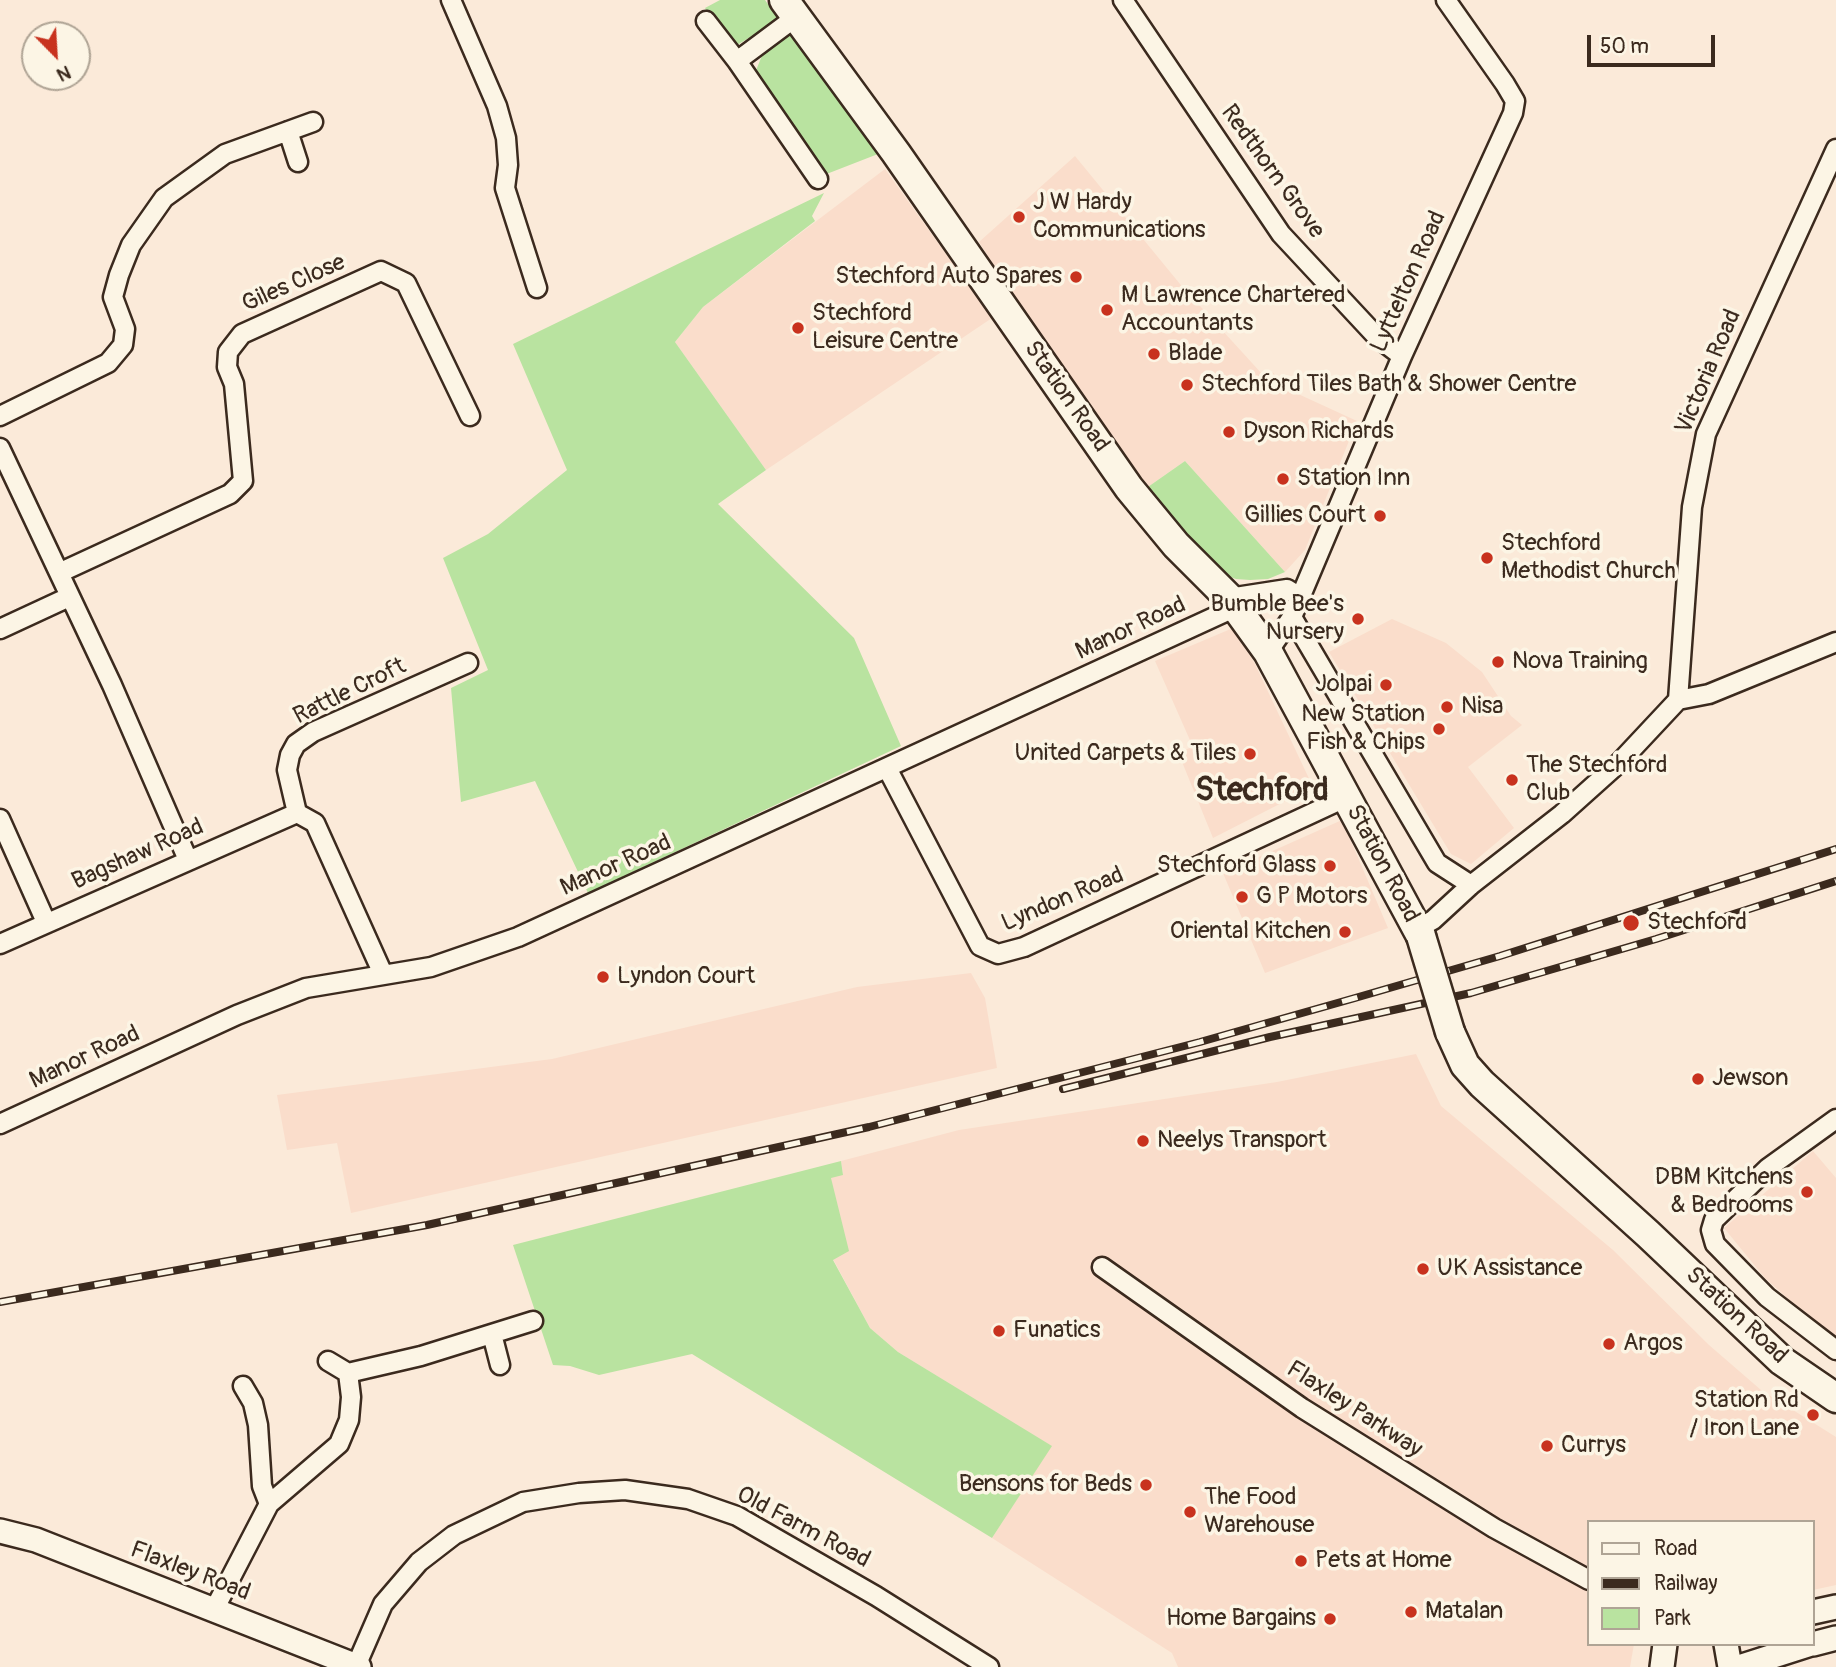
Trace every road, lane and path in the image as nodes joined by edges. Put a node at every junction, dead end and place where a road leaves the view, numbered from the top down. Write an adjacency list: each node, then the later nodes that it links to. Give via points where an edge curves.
1 (451, 0): 12 (street, via 503,127 508,164 505,188)
2 (1123, 0): 13 (street, Redthorn Grove, via 1281,234 1377,337)
3 (1446, 0): 13 (street, Lyttelton Road, via 1515,102)
4 (790, 9): 6 (street); 20 (main road, Station Road, via 1129,488)
5 (706, 21): 6 (street)
6 (737, 61): 11 (street)
7 (313, 122): 8 (street)
8 (288, 131): 10 (street); 15 (street, via 225,154 164,198 131,245 119,275 113,297 125,329 123,345 108,363)
9 (1836, 149): 26 (street, Victoria Road, via 1706,434 1692,506)
10 (298, 162)
11 (818, 180)
12 (537, 288)
13 (1402, 356): 19 (street, Lyttelton Road)
14 (470, 415): 17 (street, Giles Close, via 406,283 381,271 242,334 228,352 243,481 237,488)
15 (0, 416)
16 (0, 448): 17 (street)
17 (61, 572): 18 (street)
18 (69, 597): 22 (street); 31 (street)
19 (1300, 597): 20 (street, via 1287,589); 21 (street, Lyttelton Road)
20 (1233, 603): 24 (main road, Station Road); 27 (street, Manor Road)
21 (1292, 617): 24 (street, Lyttelton Road); 32 (street, via 1437,863)
22 (0, 629)
23 (1836, 642): 26 (street, via 1709,694)
24 (1268, 652): 28 (main road, Station Road)
25 (468, 663): 29 (street, Rattle Croft, via 313,732 296,744 287,770)
26 (1678, 700): 32 (street, via 1572,805)
27 (887, 768): 28 (street, Lyndon Road, via 980,946 998,954 1024,947); 36 (street, Manor Road, via 518,937 431,967)
28 (1347, 797): 34 (main road, Station Road)
29 (297, 813): 31 (street, Bagshaw Road); 36 (street, via 315,823)
30 (0, 819): 33 (street)
31 (188, 860): 33 (street, Bagshaw Road)
32 (1471, 885): 34 (street)
33 (46, 922): 35 (street, Bagshaw Road)
34 (1419, 932): 47 (main road, Station Road, bridge, via 1450,1032 1465,1065 1482,1084 1782,1362)
35 (0, 944)
36 (383, 974): 38 (street, Manor Road, via 306,988 237,1015)
37 (1836, 1119): 42 (street, via 1768,1168 1714,1220 1711,1230 1715,1244 1768,1297)
38 (0, 1125)
39 (1102, 1267): 50 (street, Flaxley Parkway, via 1303,1408 1494,1528)
40 (533, 1321): 41 (street)
41 (492, 1334): 44 (street); 45 (street)
42 (1836, 1350)
43 (328, 1361): 45 (street)
44 (500, 1365)
45 (348, 1373): 48 (street, via 349,1420 339,1444)
46 (243, 1386): 48 (street, via 253,1403 262,1486)
47 (1836, 1398)
48 (270, 1504): 52 (street)
49 (0, 1531): 52 (street, Flaxley Road, via 36,1540)
50 (1588, 1579)
51 (1836, 1607): 53 (street)
52 (214, 1610): 58 (street, Flaxley Road)
53 (1815, 1612)
54 (1836, 1638): 55 (street)
55 (1815, 1643)
56 (1726, 1646): 60 (street)
57 (1806, 1646): 61 (street)
58 (357, 1666): 59 (street, Old Farm Road, via 383,1604 419,1562 454,1535 523,1502 625,1490 688,1499 737,1516)
59 (989, 1667)
60 (1730, 1667)
61 (1739, 1667)

